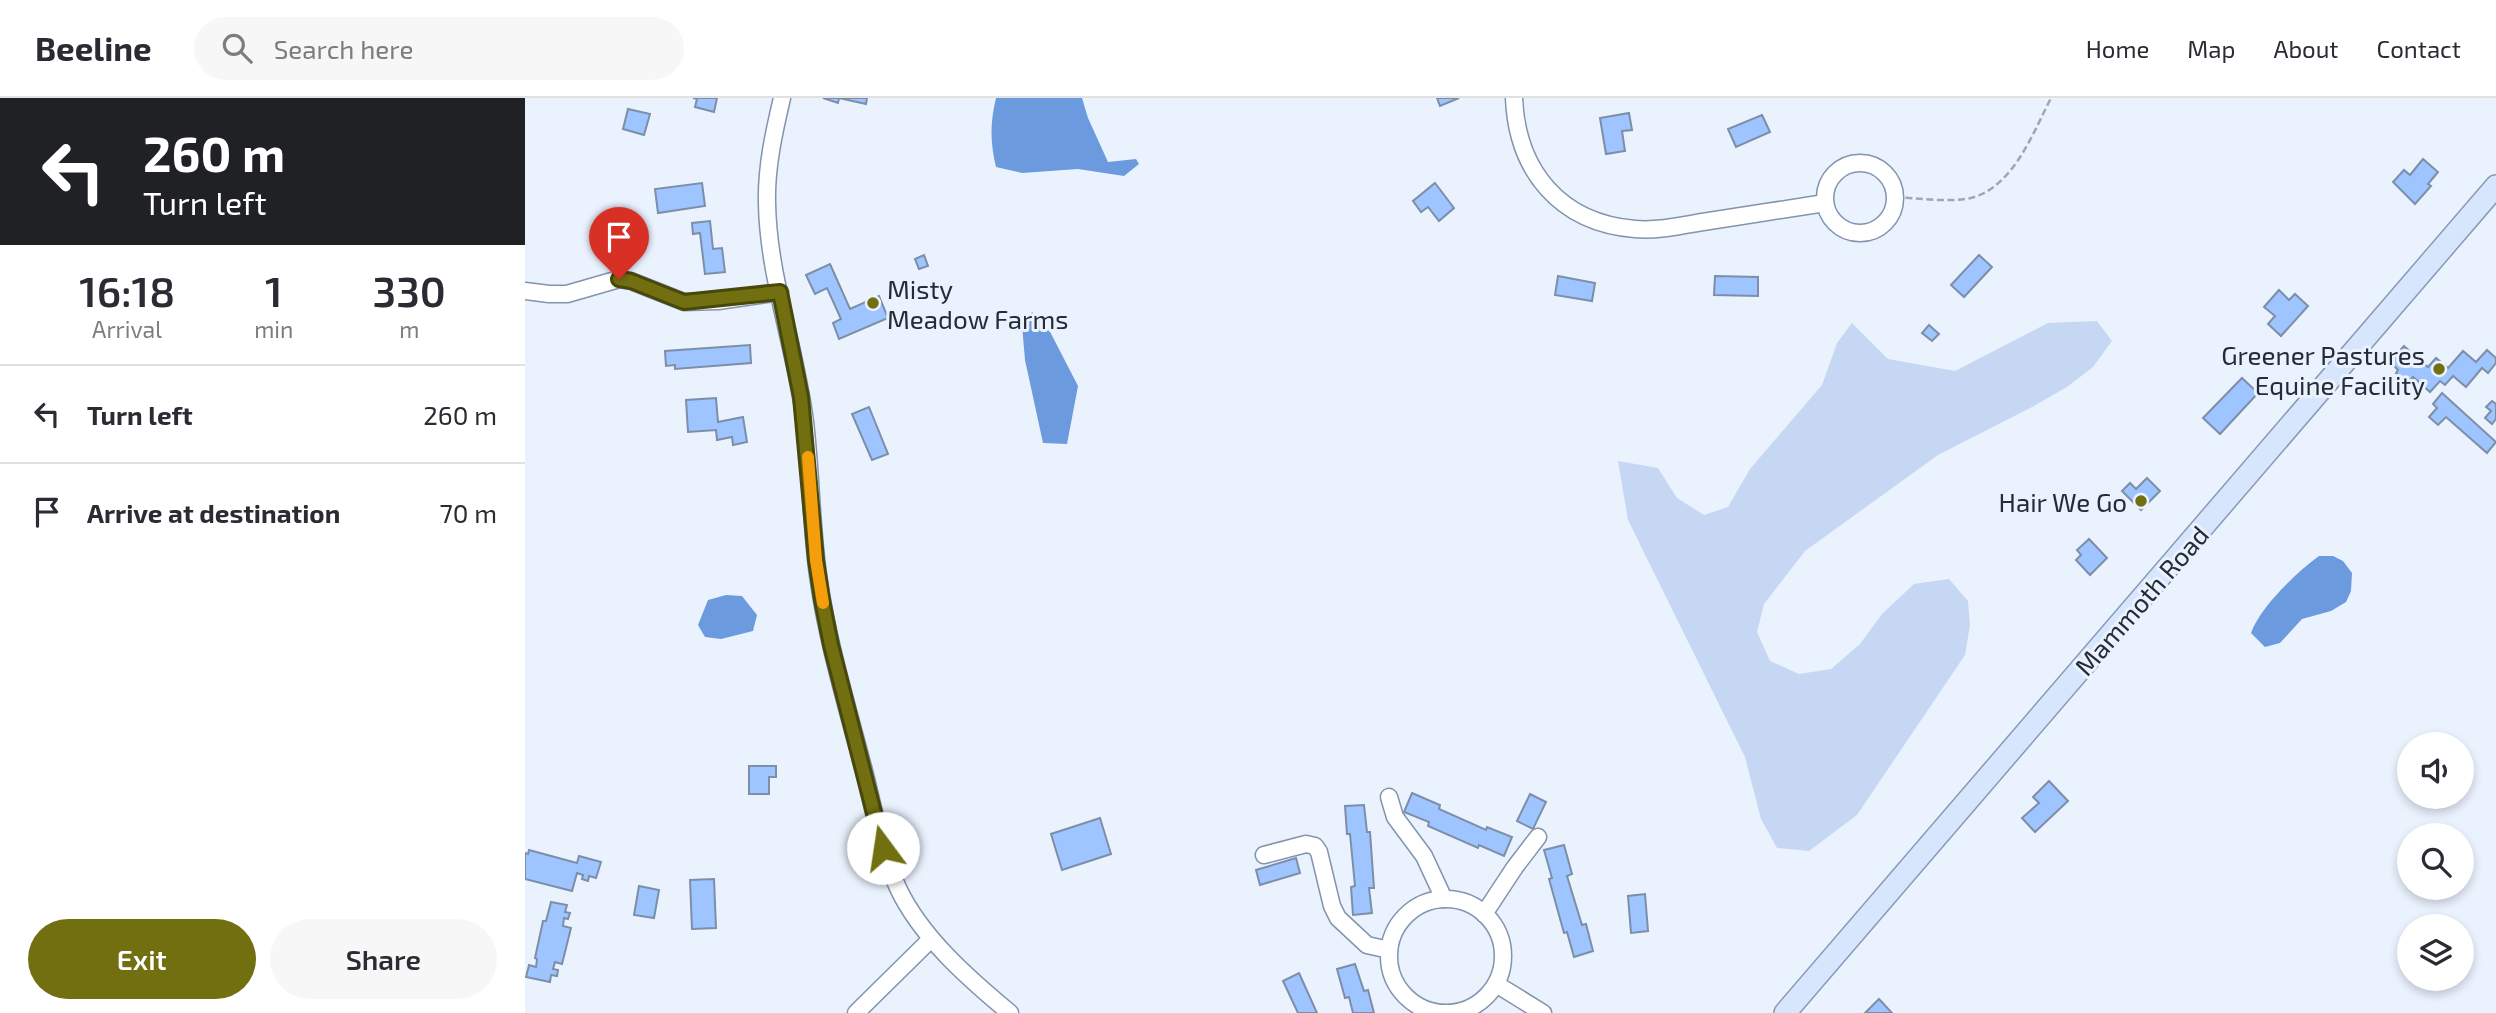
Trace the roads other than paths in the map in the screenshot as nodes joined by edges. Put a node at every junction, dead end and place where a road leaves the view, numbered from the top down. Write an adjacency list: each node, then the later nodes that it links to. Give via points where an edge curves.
1 (782, 98): 6 (street, via 767,203)
2 (1514, 98): 4 (street, via 1518,135 1535,174 1565,204 1602,223 1657,230)
3 (2496, 186): 18 (main road, Mammoth Road)
4 (1825, 203): 4 (street, via 1825,192 1836,172 1857,163 1887,176 1895,197 1889,219 1880,228 1858,234 1836,224)
5 (525, 291): 6 (street, via 567,294 619,279 684,302)
6 (780, 292): 12 (street, via 798,371 817,568 831,645 883,848 909,909)
7 (1389, 797): 10 (street, via 1395,817 1424,856)
8 (1538, 837): 11 (street)
9 (1264, 855): 13 (street, via 1306,844 1315,846 1338,918 1367,945)
10 (1444, 899): 11 (street, via 1461,901); 13 (street, via 1427,902 1408,914 1394,932)
11 (1484, 914): 14 (street, via 1496,929 1503,951)
12 (931, 939): 15 (street); 16 (street)
13 (1389, 950): 14 (street, via 1397,985 1411,1001 1430,1011 1462,1011 1482,1000)
14 (1496, 984): 17 (street)
15 (856, 1013)
16 (1010, 1013)
17 (1543, 1013)
18 (1785, 1013)

